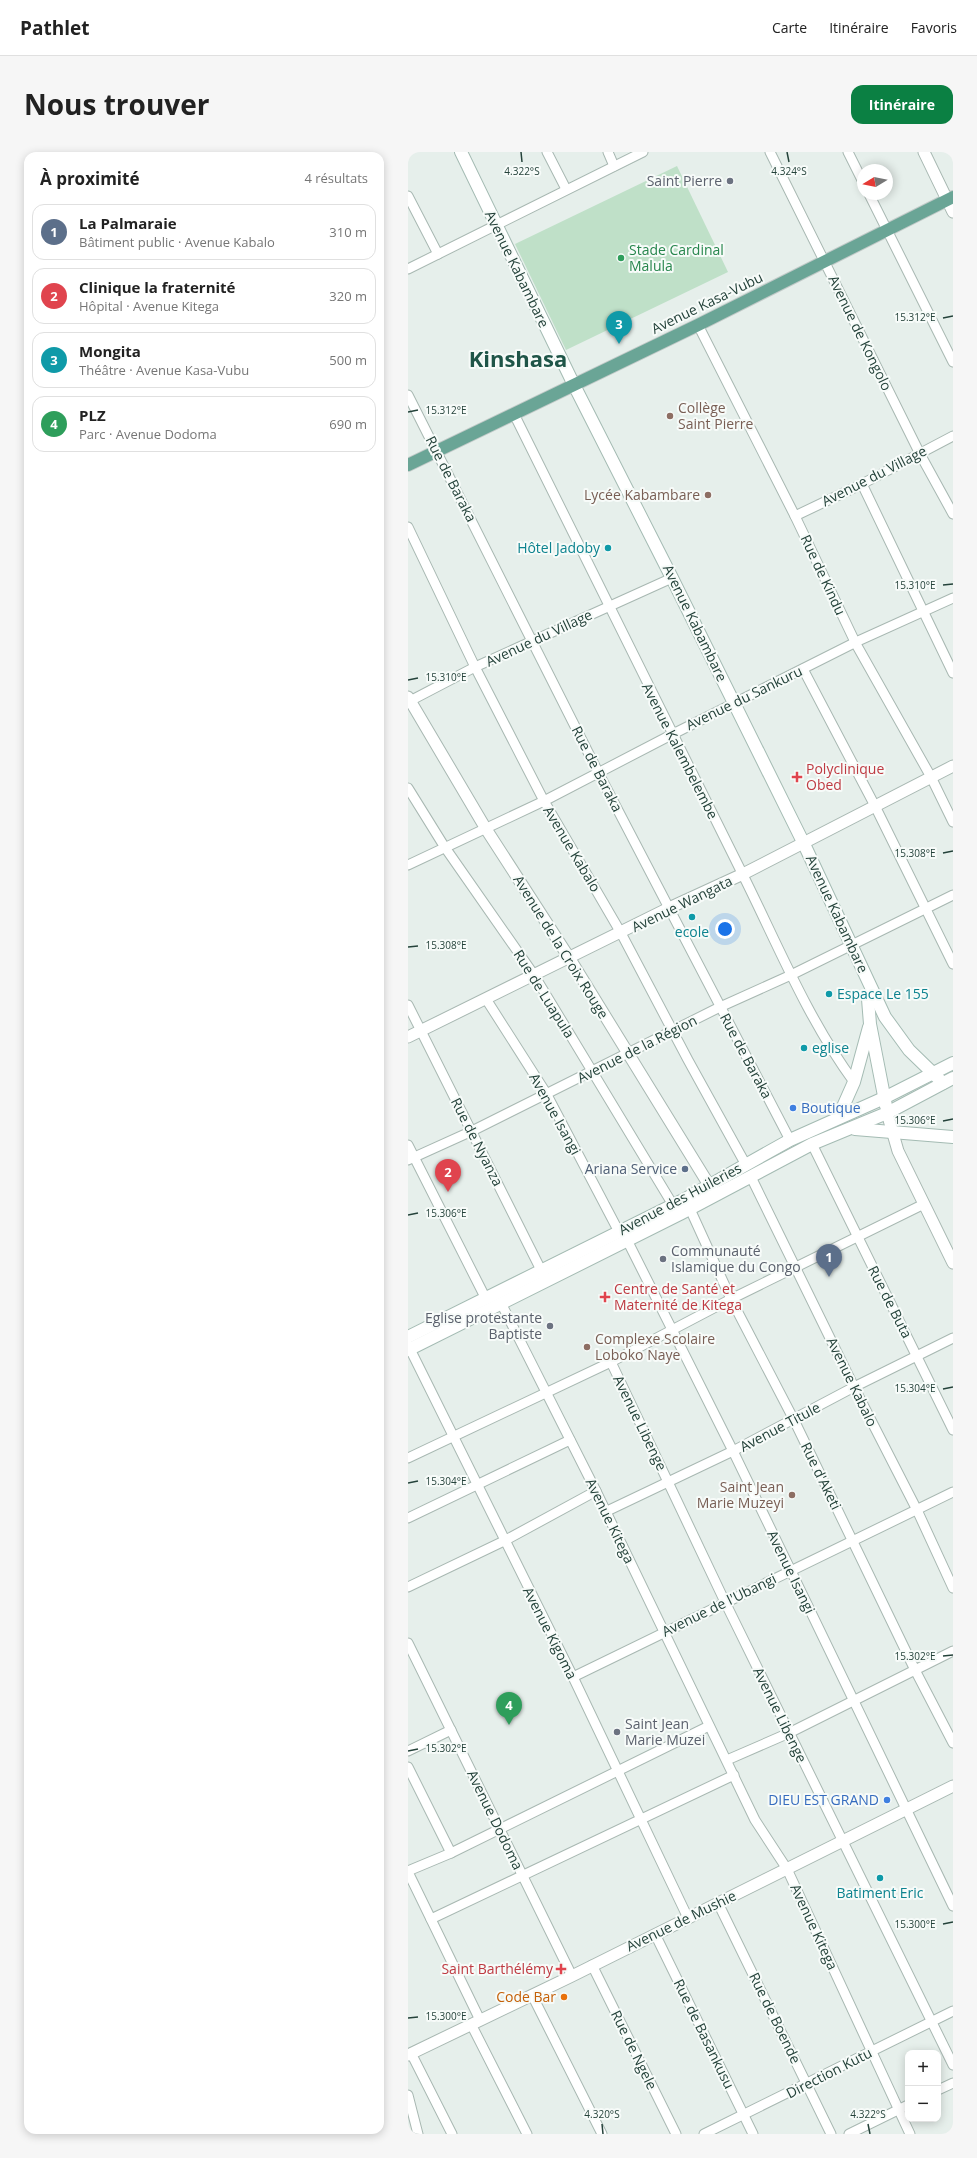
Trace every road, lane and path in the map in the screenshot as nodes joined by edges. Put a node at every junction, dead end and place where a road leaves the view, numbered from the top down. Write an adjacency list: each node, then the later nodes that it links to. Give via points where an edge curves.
1 (461, 152): 15 (main road, Avenue Kabambare)
2 (547, 152): 10 (street)
3 (608, 152): 8 (street)
4 (644, 152): 8 (street)
5 (770, 152): 18 (street, Avenue de Kongolo)
6 (848, 152): 9 (street)
7 (924, 152): 12 (street)
8 (614, 166): 10 (street)
9 (857, 170)
10 (566, 189): 15 (street)
11 (408, 196): 17 (street)
12 (950, 198): 14 (street); 16 (main road, Avenue Kasa-Vubu)
13 (872, 200): 16 (street)
14 (953, 212)
15 (495, 224): 17 (street); 22 (main road, Avenue Kabambare)
16 (887, 229): 18 (main road, Avenue Kasa-Vubu); 21 (street)
17 (438, 254): 19 (street)
18 (824, 261): 20 (main road, Avenue Kasa-Vubu); 27 (street, Avenue de Kongolo)
19 (408, 268)
20 (698, 325): 22 (main road, Avenue Kasa-Vubu); 31 (street, Rue de Kindu)
21 (953, 362)
22 (574, 385): 24 (main road, Avenue Kasa-Vubu); 33 (main road, Avenue Kabambare)
23 (408, 395): 26 (street, Rue de Baraka)
24 (514, 414): 26 (main road, Avenue Kasa-Vubu); 35 (street, Avenue Kalembelembe)
25 (953, 436): 27 (street, Avenue du Village)
26 (435, 451): 28 (main road, Avenue Kasa-Vubu); 37 (street, Rue de Baraka, via 485,545)
27 (920, 454): 29 (street, Avenue du Village); 30 (street, Avenue de Kongolo)
28 (408, 465)
29 (862, 484): 31 (street, Avenue du Village); 36 (street)
30 (953, 514)
31 (795, 516): 38 (street, Rue de Kindu)
32 (408, 527): 39 (street, Avenue Kabalo)
33 (672, 578): 35 (street, Avenue du Village); 43 (main road, Avenue Kabambare)
34 (953, 598): 36 (street, Avenue du Sankuru)
35 (607, 606): 37 (street, Avenue du Village); 44 (street, Avenue Kalembelembe)
36 (924, 612): 38 (street, Avenue du Sankuru); 41 (street)
37 (532, 642): 39 (street, Avenue du Village); 46 (street, Rue de Baraka)
38 (855, 643): 40 (street, Avenue du Sankuru); 47 (street, Rue de Kindu)
39 (474, 668): 42 (street, Avenue du Village); 49 (street, Avenue Kabalo)
40 (803, 669): 43 (street, Avenue du Sankuru); 50 (street)
41 (953, 672)
42 (409, 700): 52 (street, Avenue de la Croix Rouge)
43 (734, 703): 44 (street, Avenue du Sankuru); 53 (main road, Avenue Kabambare)
44 (671, 734): 46 (street, Avenue du Sankuru); 56 (street, Avenue Kalembelembe)
45 (953, 766): 47 (street, Avenue Wangata)
46 (598, 772): 49 (street, Avenue du Sankuru); 58 (street, Rue de Baraka)
47 (931, 777): 50 (street, Avenue Wangata); 51 (street, Rue de Kindu)
48 (408, 788): 54 (street, Rue de Luapula)
49 (544, 801): 52 (street, Avenue du Sankuru); 60 (street, Avenue Kabalo)
50 (875, 806): 53 (street, Avenue Wangata); 59 (street)
51 (953, 822)
52 (486, 829): 54 (street, Avenue du Sankuru); 62 (street, Avenue de la Croix Rouge)
53 (804, 844): 56 (street, Avenue Wangata); 61 (main road, Avenue Kabambare)
54 (444, 846): 55 (street, Avenue du Sankuru); 64 (street, Rue de Luapula)
55 (408, 865)
56 (743, 874): 58 (street, Avenue Wangata); 65 (street, Avenue Kalembelembe)
57 (953, 895): 59 (street, Avenue de la Région)
58 (669, 908): 60 (street, Avenue Wangata); 70 (street, Rue de Baraka)
59 (926, 909): 61 (street, Avenue de la Région); 63 (street)
60 (621, 933): 62 (street, Avenue Wangata); 73 (street, Avenue Kabalo)
61 (852, 945): 65 (street, Avenue de la Région); 66 (main road, Avenue Kabambare)
62 (570, 959): 64 (street, Avenue Wangata); 75 (street, Avenue de la Croix Rouge)
63 (953, 964)
64 (534, 975): 67 (street, Avenue Wangata); 77 (street, Rue de Luapula)
65 (791, 975): 70 (street, Avenue de la Région); 80 (street, Avenue Kalembelembe, via 842,1066)
66 (866, 975): 68 (street); 78 (main road, Avenue Kabambare, via 886,1017 901,1041)
67 (486, 999): 72 (street, Avenue Wangata); 81 (street, Avenue Isangi)
68 (868, 999): 71 (main road)
69 (408, 1005): 72 (street, Rue de Nyanza)
70 (720, 1007): 73 (street, Avenue de la Région); 89 (street, Rue de Baraka)
71 (870, 1024): 80 (main road); 82 (main road)
72 (421, 1030): 74 (street, Avenue Wangata); 86 (street, Rue de Nyanza)
73 (674, 1030): 75 (street, Avenue de la Région); 93 (street, Avenue Kabalo)
74 (408, 1036)
75 (628, 1053): 77 (street, Avenue de la Région); 95 (street, Avenue de la Croix Rouge)
76 (953, 1063): 78 (main road, Avenue des Huileries)
77 (592, 1072): 81 (street, Avenue de la Région); 97 (street, Rue de Luapula)
78 (933, 1073): 79 (main road, Avenue Kabambare); 82 (main road, Avenue des Huileries)
79 (948, 1081): 83 (main road, Avenue des Huileries)
80 (854, 1082): 84 (main road)
81 (546, 1094): 86 (street, Avenue de la Région); 99 (street, Avenue Isangi)
82 (884, 1098): 83 (main road); 84 (main road, Avenue des Huileries)
83 (887, 1113): 85 (main road, Avenue des Huileries); 87 (street)
84 (838, 1118): 89 (main road, Avenue des Huileries)
85 (852, 1128): 87 (main road); 90 (main road, Avenue des Huileries)
86 (472, 1131): 92 (street, Avenue de la Région); 103 (street, Rue de Nyanza)
87 (893, 1132): 88 (main road); 96 (street, via 898,1150)
88 (953, 1137)
89 (790, 1140): 93 (main road, Avenue des Huileries)
90 (812, 1144): 94 (main road, Avenue des Huileries); 100 (street, Rue de Buta)
91 (408, 1145): 92 (street)
92 (411, 1159): 104 (street)
93 (746, 1165): 95 (main road, Avenue des Huileries)
94 (751, 1177): 95 (main road, Avenue des Huileries); 102 (street, Avenue Kabalo)
95 (713, 1190): 97 (main road, Avenue des Huileries); 98 (main road, Avenue des Huileries)
96 (924, 1204): 100 (street); 101 (street)
97 (673, 1205): 99 (main road, Avenue des Huileries)
98 (690, 1208): 99 (main road, Avenue des Huileries); 105 (street, Rue d'Aketi)
99 (623, 1236): 103 (main road, Avenue des Huileries); 107 (street, Avenue Isangi)
100 (857, 1236): 102 (street); 111 (street, Rue de Buta)
101 (953, 1263)
102 (796, 1266): 105 (street); 113 (street, Avenue Kabalo)
103 (544, 1276): 104 (main road, Avenue des Huileries); 106 (main road, Avenue des Huileries)
104 (486, 1299): 108 (main road, Avenue des Huileries)
105 (731, 1299): 107 (street); 115 (street, Rue d'Aketi)
106 (501, 1303): 110 (main road, Avenue des Huileries); 114 (street, Avenue Kitega)
107 (674, 1331): 112 (street); 119 (street, Avenue Isangi)
108 (408, 1337)
109 (953, 1338): 111 (street, Avenue Titule)
110 (409, 1348): 117 (street, Avenue Kigoma)
111 (917, 1356): 113 (street, Avenue Titule); 116 (street, Rue de Buta)
112 (611, 1362): 114 (street); 121 (street, Avenue Libenge)
113 (854, 1387): 115 (street, Avenue Titule); 125 (street, Avenue Kabalo)
114 (546, 1392): 117 (street); 118 (street, Avenue Kitega)
115 (794, 1420): 119 (street, Avenue Titule); 128 (street, Rue d'Aketi)
116 (953, 1430)
117 (454, 1435): 120 (street); 122 (street, Avenue Kigoma)
118 (570, 1440): 122 (street); 123 (street, Avenue Kitega)
119 (733, 1451): 121 (street, Avenue Titule); 130 (street, Avenue Isangi)
120 (408, 1458)
121 (669, 1483): 126 (street, Avenue Titule); 133 (street, Avenue Libenge)
122 (478, 1485): 127 (street); 129 (street, Avenue Kigoma)
123 (596, 1491): 126 (street, Avenue Kitega); 129 (street)
124 (953, 1492): 125 (street, Avenue de l'Ubangi)
125 (917, 1510): 128 (street, Avenue de l'Ubangi); 132 (street, Avenue Kabalo)
126 (605, 1512): 134 (street, Avenue Kitega)
127 (408, 1518)
128 (852, 1540): 130 (street, Avenue de l'Ubangi); 137 (street, Rue d'Aketi)
129 (504, 1541): 131 (street); 138 (street, Avenue Kigoma)
130 (789, 1570): 133 (street, Avenue de l'Ubangi); 139 (street, Avenue Isangi)
131 (408, 1587)
132 (953, 1588)
133 (725, 1602): 134 (street, Avenue de l'Ubangi); 142 (street, Avenue Libenge)
134 (664, 1632): 138 (street, Avenue de l'Ubangi); 140 (street, Avenue Kitega)
135 (408, 1644): 141 (street, Avenue Dodoma)
136 (953, 1651): 137 (street)
137 (915, 1670): 139 (street); 143 (street, Rue d'Aketi)
138 (573, 1677): 147 (street, Avenue Kigoma)
139 (854, 1700): 142 (street); 150 (street, Avenue Isangi)
140 (709, 1726): 145 (street, Avenue Kitega); 147 (street)
141 (451, 1730): 144 (street); 152 (street, Avenue Dodoma)
142 (789, 1733): 145 (street); 153 (street, Avenue Libenge)
143 (953, 1743)
144 (408, 1751)
145 (727, 1760): 148 (street, Avenue Kitega)
146 (408, 1767): 154 (street)
147 (618, 1770): 151 (street, Avenue Kigoma); 152 (street)
148 (734, 1775): 151 (street); 155 (street, Avenue Kitega, via 755,1820)
149 (953, 1786): 150 (street, Avenue de Mushie)
150 (906, 1809): 153 (street, Avenue de Mushie); 159 (street, Avenue Isangi)
151 (641, 1818): 157 (street); 160 (street, Avenue Kigoma)
152 (499, 1829): 154 (street); 157 (street, Avenue Dodoma)
153 (842, 1841): 155 (street, Avenue de Mushie); 168 (street, Avenue Libenge)
154 (451, 1853): 156 (street)
155 (787, 1869): 158 (street, Avenue de Mushie); 169 (street, Avenue Kitega)
156 (408, 1871): 161 (street)
157 (522, 1875): 161 (street); 164 (street, Avenue Dodoma)
158 (718, 1903): 160 (street, Avenue de Mushie); 173 (street, Rue de Boende)
159 (953, 1906)
160 (688, 1918): 162 (street, Avenue de Mushie)
161 (431, 1919): 167 (street)
162 (655, 1934): 163 (street, Avenue de Mushie); 178 (street, Rue de Basankusu)
163 (592, 1965): 164 (street, Avenue de Mushie); 183 (street, Rue de Ngele)
164 (572, 1976): 165 (street, Avenue de Mushie)
165 (532, 1995): 167 (street, Avenue de Mushie); 182 (street)
166 (953, 2011): 168 (street, Direction Kutu)
167 (475, 2022): 170 (street, Avenue de Mushie); 181 (street)
168 (931, 2022): 169 (street, Direction Kutu); 171 (street, Avenue Libenge)
169 (871, 2052): 173 (street, Direction Kutu); 177 (street, Avenue Kitega)
170 (410, 2054): 180 (street)
171 (953, 2065)
172 (953, 2083): 174 (street)
173 (807, 2084): 178 (street, Direction Kutu); 186 (street, Rue de Boende)
174 (941, 2089)
175 (408, 2095): 179 (street)
176 (905, 2107): 177 (street)
177 (899, 2110): 187 (street); 188 (street, Avenue Kitega)
178 (743, 2115): 184 (street, Direction Kutu); 185 (street, Rue de Basankusu)
179 (418, 2134)
180 (452, 2134)
181 (527, 2134)
182 (602, 2134)
183 (676, 2134)
184 (704, 2134)
185 (753, 2134)
186 (831, 2134)
187 (848, 2134)
188 (910, 2134)

